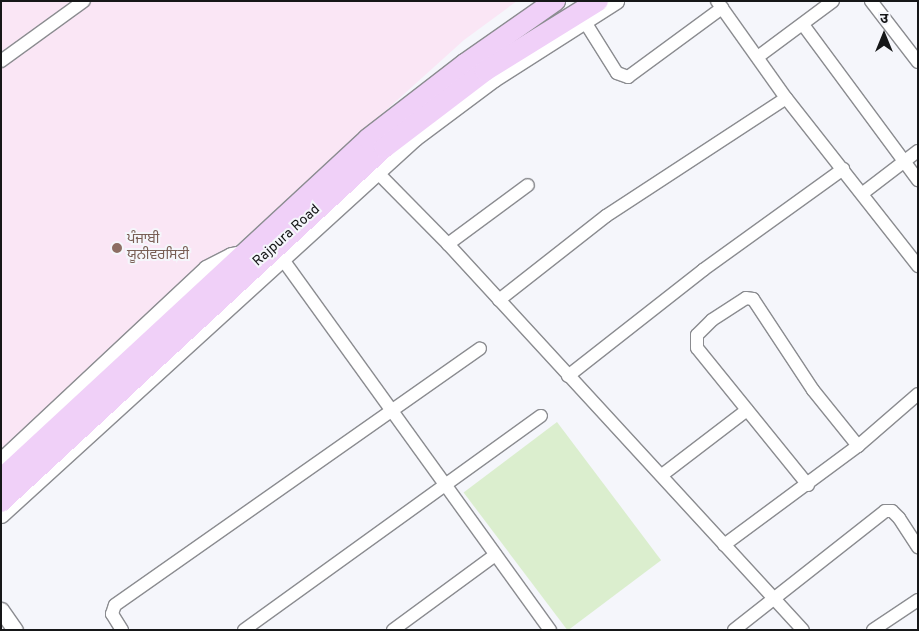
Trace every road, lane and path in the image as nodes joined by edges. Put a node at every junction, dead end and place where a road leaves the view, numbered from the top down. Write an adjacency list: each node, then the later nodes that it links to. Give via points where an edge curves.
1 (84, 1): 12 (street)
2 (541, 1): 16 (street, via 464,54)
3 (555, 1): 16 (highway, Rajpura Road)
4 (598, 1): 14 (highway, Rajpura Road)
5 (616, 1): 9 (street)
6 (833, 1): 10 (street)
7 (871, 1): 13 (street)
8 (720, 4): 9 (street, via 628,77 617,74); 11 (street)
9 (585, 22): 14 (street)
10 (804, 26): 11 (street); 18 (street)
11 (759, 56): 15 (street)
12 (1, 61)
13 (918, 62)
14 (490, 75): 20 (street); 41 (highway, Rajpura Road, via 384,148)
15 (786, 98): 19 (street); 28 (street, via 606,216)
16 (418, 99): 25 (highway, Rajpura Road, via 368,139)
17 (918, 151): 18 (street)
18 (904, 162): 21 (street); 23 (street)
19 (843, 169): 23 (street); 30 (street, via 703,270)
20 (376, 171): 24 (street); 26 (street)
21 (918, 180)
22 (528, 185): 24 (street)
23 (863, 193): 27 (street)
24 (448, 244): 28 (street)
25 (248, 252): 36 (street, via 231,255 206,268); 38 (highway, Rajpura Road)
26 (281, 257): 33 (street); 42 (street)
27 (918, 266)
28 (498, 300): 30 (street)
29 (480, 348): 33 (street)
30 (568, 376): 37 (street)
31 (918, 394): 35 (street)
32 (746, 410): 35 (street, via 697,348 696,340 712,320 746,298 759,305 813,390); 37 (street); 39 (street)
33 (394, 411): 40 (street); 50 (street, via 115,605 112,614)
34 (541, 416): 40 (street)
35 (858, 446): 39 (street)
36 (1, 460)
37 (662, 475): 43 (street)
38 (1, 479)
39 (808, 485): 43 (street)
40 (447, 486): 45 (street); 51 (street)
41 (1, 502)
42 (1, 516)
43 (724, 545): 46 (street)
44 (918, 547): 46 (street, via 899,518 892,511 885,511)
45 (495, 554): 52 (street); 53 (street)
46 (774, 596): 54 (street); 55 (street)
47 (918, 600): 56 (street)
48 (1, 610): 49 (street)
49 (15, 630)
50 (122, 630)
51 (244, 630)
52 (393, 630)
53 (550, 630)
54 (734, 630)
55 (804, 630)
56 (874, 630)

